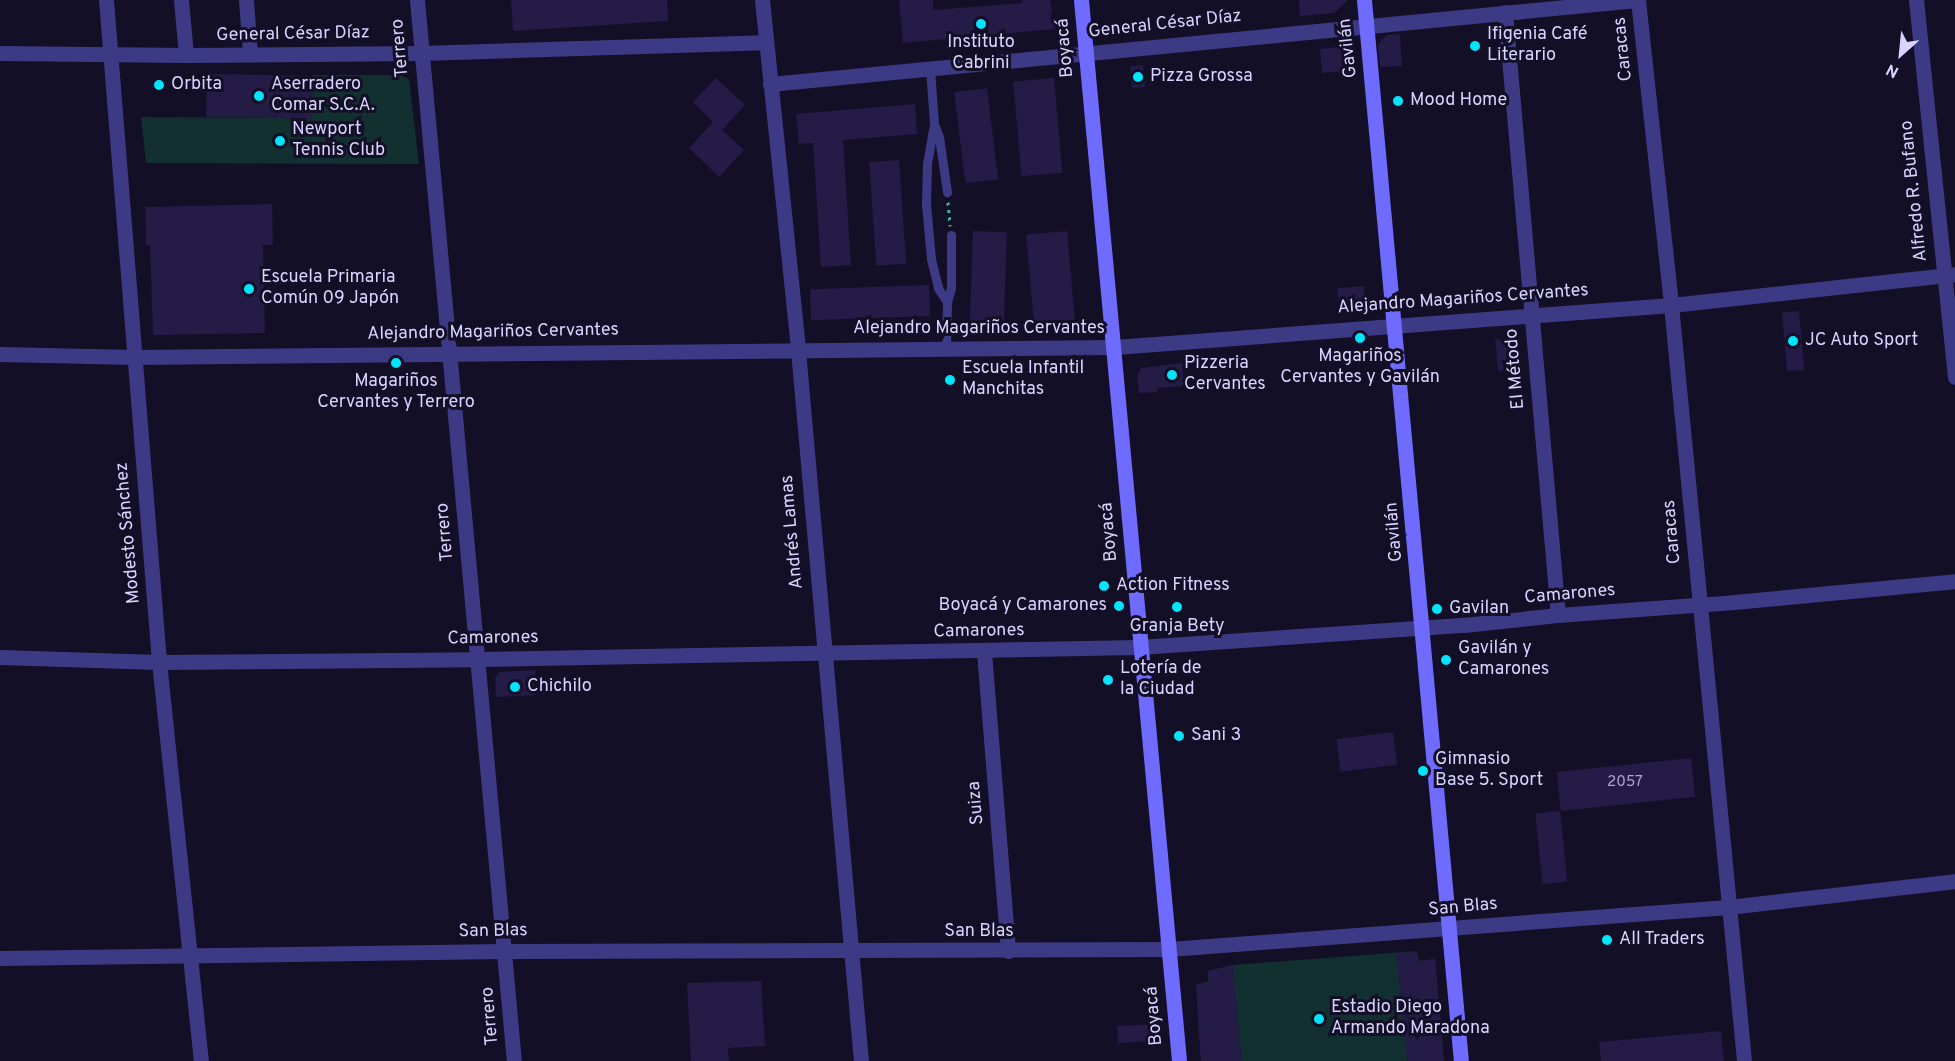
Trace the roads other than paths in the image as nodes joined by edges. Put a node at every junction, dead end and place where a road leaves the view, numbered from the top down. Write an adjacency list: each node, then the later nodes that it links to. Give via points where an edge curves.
1 (106, 0): 17 (street, Modesto Sánchez)
2 (181, 0): 18 (street)
3 (246, 0): 16 (street)
4 (417, 0): 14 (street, Terrero)
5 (762, 0): 12 (street, Andrés Lamas)
6 (1081, 0): 15 (street, Boyacá)
7 (1364, 0): 11 (street, Gavilán)
8 (1637, 0): 10 (street, General César Díaz); 26 (street, Caracas)
9 (1916, 0): 24 (street, Alfredo R. Bufano)
10 (1505, 12): 11 (street, General César Díaz); 27 (street, El Método)
11 (1366, 25): 15 (street, General César Díaz); 28 (street, Gavilán)
12 (766, 42): 14 (street, General César Díaz); 20 (street, Andrés Lamas)
13 (0, 53): 17 (street, General César Díaz)
14 (421, 53): 16 (street, General César Díaz); 32 (street, Terrero)
15 (1086, 53): 19 (street, General César Díaz); 30 (street, Boyacá)
16 (250, 54): 18 (street, General César Díaz)
17 (112, 55): 18 (street, General César Díaz); 34 (street, Modesto Sánchez)
18 (186, 55)
19 (930, 69): 20 (street, General César Díaz); 21 (lane)
20 (770, 84): 31 (street, Andrés Lamas)
21 (934, 124): 22 (lane); 25 (lane, via 927,163 926,204 931,259 938,288)
22 (947, 192)
23 (951, 235): 25 (lane, via 951,288)
24 (1949, 275): 26 (street, Alejandro Magariños Cervantes); 35 (street, Alfredo R. Bufano)
25 (947, 303): 29 (lane)
26 (1671, 305): 27 (street, Alejandro Magariños Cervantes); 37 (street, Caracas)
27 (1531, 314): 28 (street, Alejandro Magariños Cervantes); 38 (street, El Método)
28 (1396, 325): 30 (street, Alejandro Magariños Cervantes); 39 (street, Gavilán)
29 (946, 347): 30 (street, Alejandro Magariños Cervantes); 31 (street, Alejandro Magariños Cervantes)
30 (1115, 347): 40 (street, Boyacá)
31 (798, 350): 32 (street, Alejandro Magariños Cervantes); 42 (street, Andrés Lamas)
32 (451, 353): 34 (street, Alejandro Magariños Cervantes); 44 (street, Terrero)
33 (0, 354): 34 (street, Alejandro Magariños Cervantes)
34 (134, 357): 45 (street, Modesto Sánchez)
35 (1955, 377)
36 (1955, 581): 37 (street, Camarones)
37 (1699, 604): 38 (street, Camarones); 47 (street, Caracas)
38 (1558, 615): 39 (street, Camarones)
39 (1424, 628): 40 (street, Camarones); 48 (street, Gavilán)
40 (1139, 647): 41 (street, Camarones); 49 (street, Boyacá)
41 (984, 652): 42 (street, Camarones); 52 (street, Suiza)
42 (823, 653): 44 (street, Camarones); 51 (street, Andrés Lamas)
43 (0, 657): 45 (street, Camarones)
44 (477, 659): 45 (street, Camarones); 50 (street, Terrero)
45 (159, 662): 53 (street, Modesto Sánchez)
46 (1955, 881): 47 (street, San Blas)
47 (1728, 907): 48 (street, San Blas); 60 (street, Caracas)
48 (1449, 928): 49 (street, San Blas); 59 (street, Gavilán)
49 (1169, 949): 52 (street, San Blas); 58 (street, Boyacá)
50 (504, 951): 51 (street, San Blas); 53 (street, San Blas); 56 (street, Terrero)
51 (851, 951): 52 (street, San Blas); 57 (street, Andrés Lamas)
52 (1008, 951)
53 (192, 956): 54 (street, San Blas); 55 (street, Modesto Sánchez)
54 (0, 958)
55 (201, 1061)
56 (514, 1061)
57 (861, 1061)
58 (1179, 1061)
59 (1461, 1061)
60 (1744, 1061)

